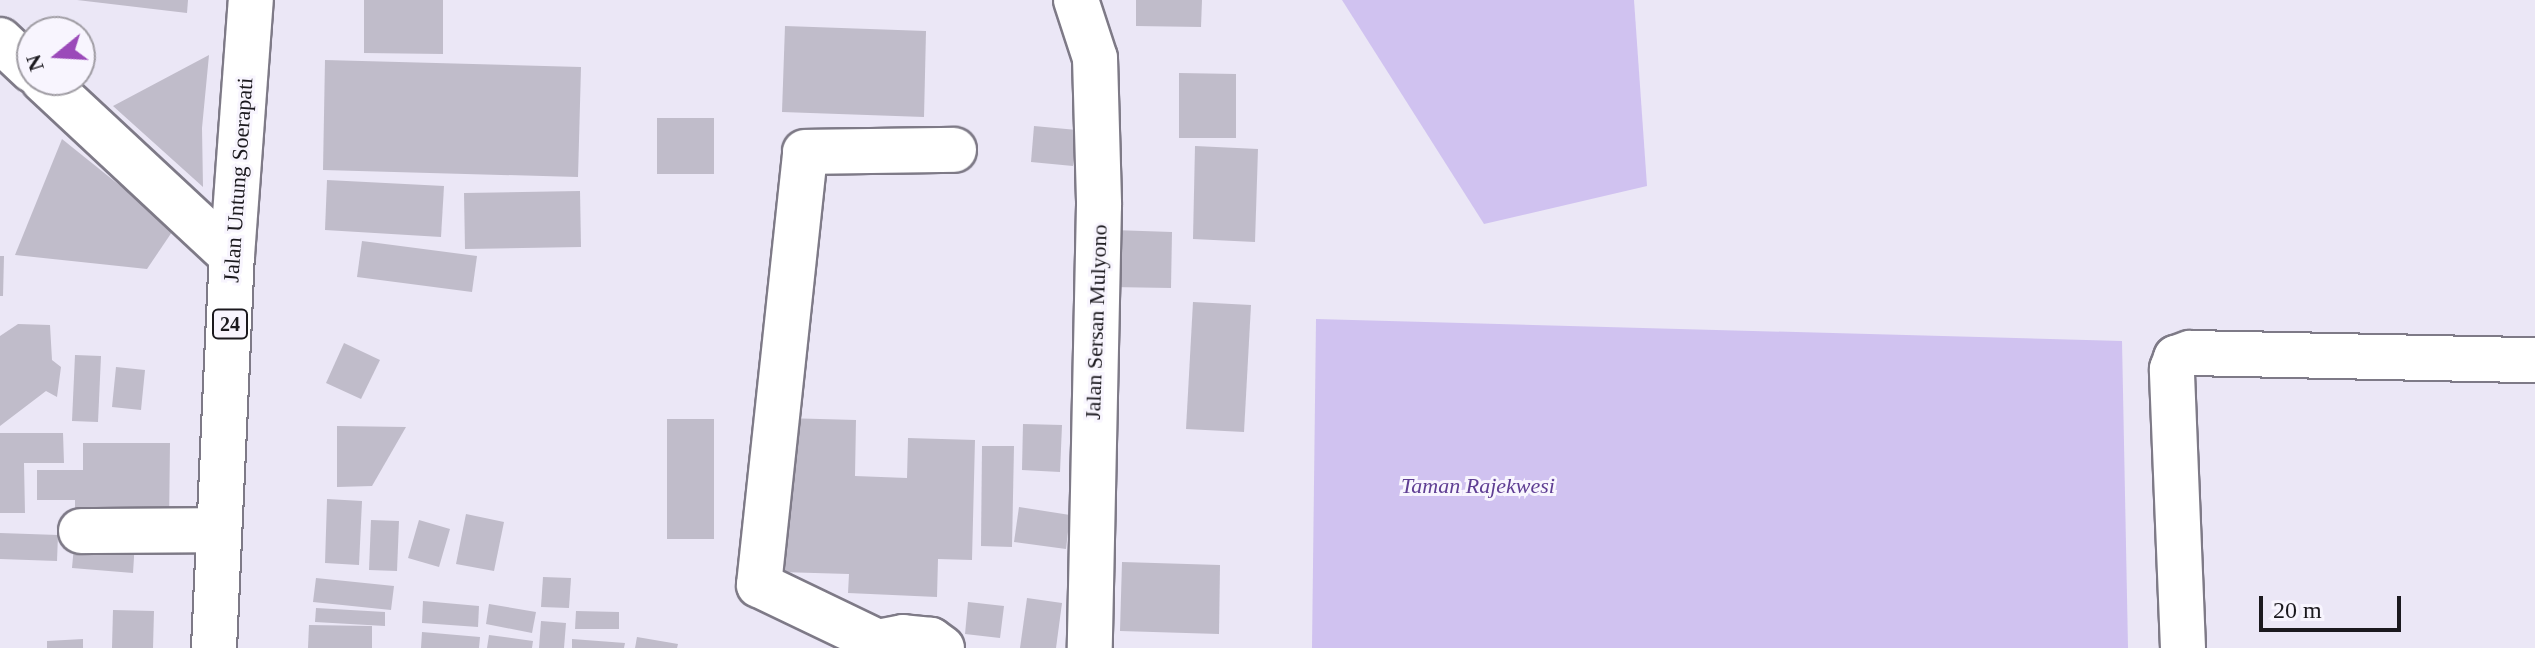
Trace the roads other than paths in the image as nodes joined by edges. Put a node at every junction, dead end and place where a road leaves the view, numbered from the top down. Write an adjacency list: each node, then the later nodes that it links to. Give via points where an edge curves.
1 (251, 0): 7 (main road, Jalan Untung Soerapati / 24)
2 (1076, 0): 14 (main road, Jalan Sersan Mulyono, via 1095,58 1099,205)
3 (0, 40): 4 (main road)
4 (16, 55)
5 (60, 96): 7 (main road)
6 (954, 150): 11 (main road, via 805,152 759,585)
7 (232, 256): 9 (main road, Jalan Untung Soerapati / 24)
8 (2535, 360): 15 (main road, via 2190,353 2176,358 2172,369)
9 (218, 530): 10 (main road); 12 (main road, Jalan Untung Soerapati / 24)
10 (81, 531)
11 (876, 645): 13 (main road, via 903,637 931,640)
12 (214, 648)
13 (942, 648)
14 (1090, 648)
15 (2183, 648)

